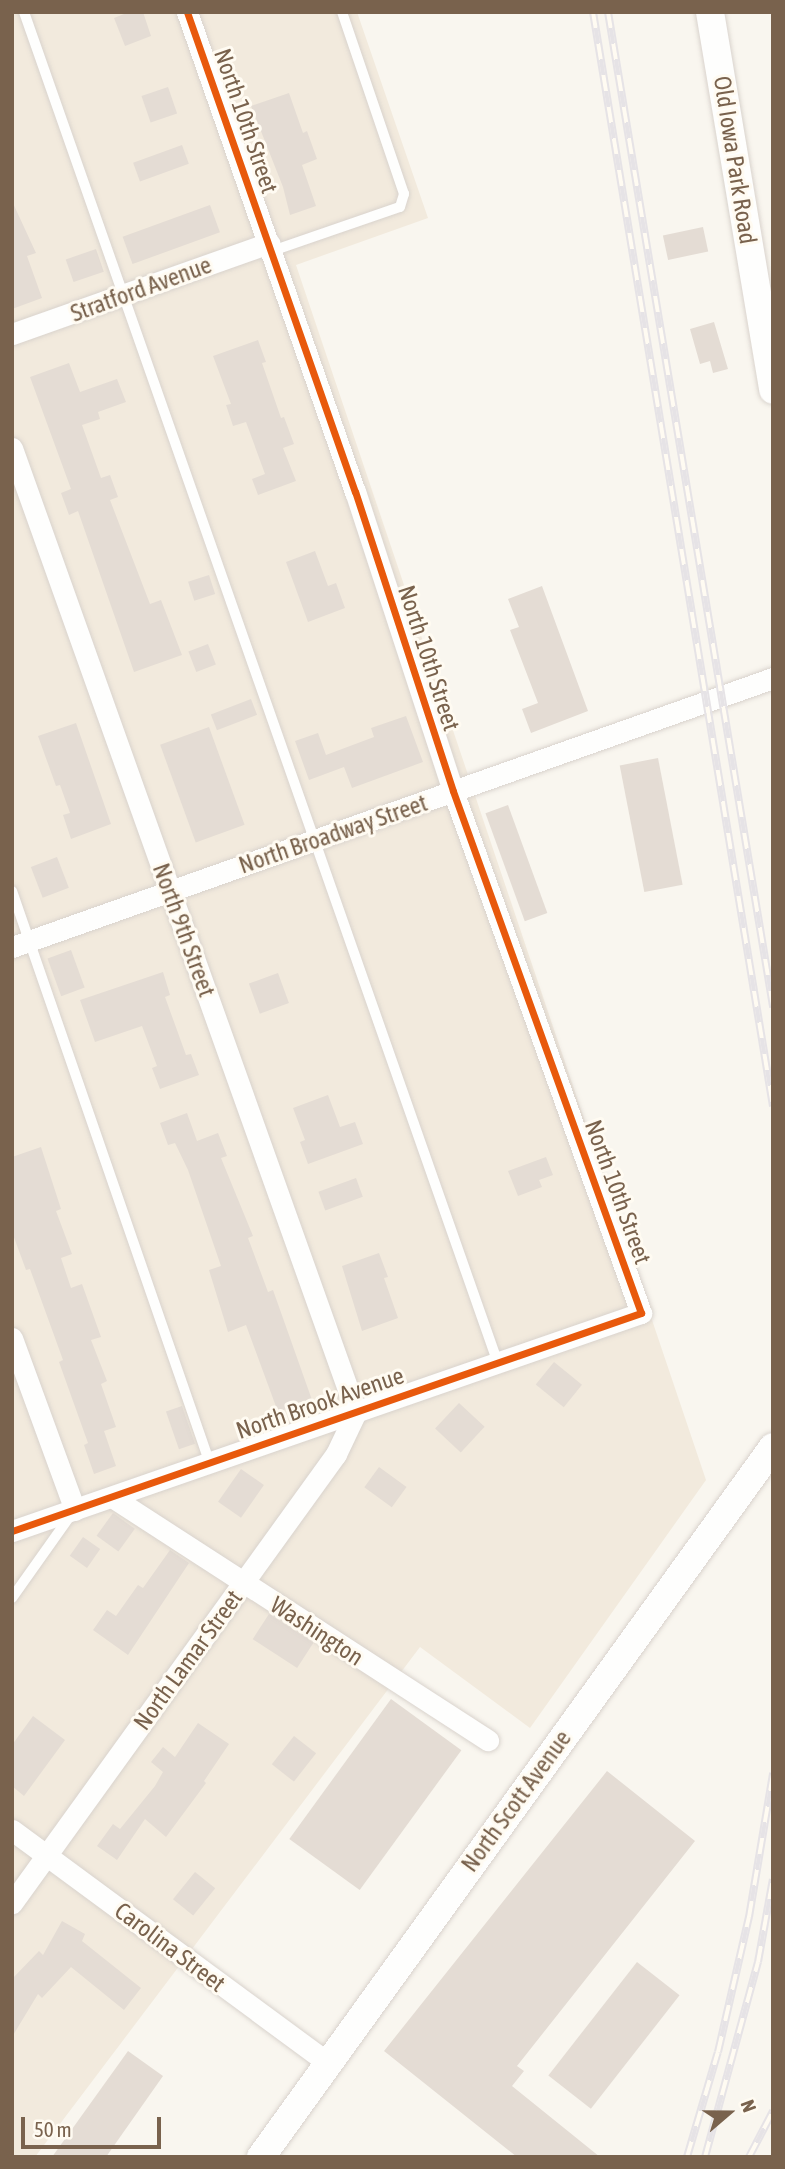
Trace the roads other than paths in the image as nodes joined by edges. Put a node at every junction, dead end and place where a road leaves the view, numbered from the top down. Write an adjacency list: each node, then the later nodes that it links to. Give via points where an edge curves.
1 (24, 12): 6 (lane)
2 (187, 12): 5 (street, North 10th Street)
3 (342, 12): 5 (lane, via 404,194 400,207)
4 (710, 12): 8 (main road, Old Iowa Park Road)
5 (270, 247): 6 (street, Stratford Avenue); 11 (street, North 10th Street)
6 (124, 296): 7 (street, Stratford Avenue); 12 (lane)
7 (12, 334)
8 (773, 390)
9 (12, 448): 14 (street, North 9th Street)
10 (773, 678): 11 (street, North Broadway Street)
11 (453, 791): 12 (street, North Broadway Street); 16 (street, North 10th Street)
12 (315, 840): 14 (street, North Broadway Street); 18 (lane)
13 (12, 891): 15 (lane)
14 (170, 891): 15 (street, North Broadway Street); 19 (street, North 9th Street)
15 (21, 944): 21 (lane)
16 (641, 1313): 18 (street, North Brook Avenue)
17 (12, 1338): 23 (street)
18 (498, 1363): 19 (street, North Brook Avenue)
19 (356, 1412): 21 (street, North Brook Avenue); 25 (street, North Lamar Street, via 336,1454)
20 (773, 1447): 31 (main road, North Scott Avenue)
21 (209, 1461): 22 (street, North Brook Avenue)
22 (112, 1497): 23 (street, North Brook Avenue); 25 (street, Washington)
23 (75, 1510): 24 (street, North Brook Avenue); 26 (lane)
24 (12, 1531)
25 (243, 1584): 27 (street, Washington); 29 (street, North Lamar Street)
26 (12, 1598)
27 (488, 1740)
28 (12, 1830): 29 (street, Carolina Street)
29 (46, 1855): 30 (street, North Lamar Street); 31 (street, Carolina Street)
30 (12, 1903)
31 (328, 2064): 32 (main road, North Scott Avenue)
32 (261, 2157)

